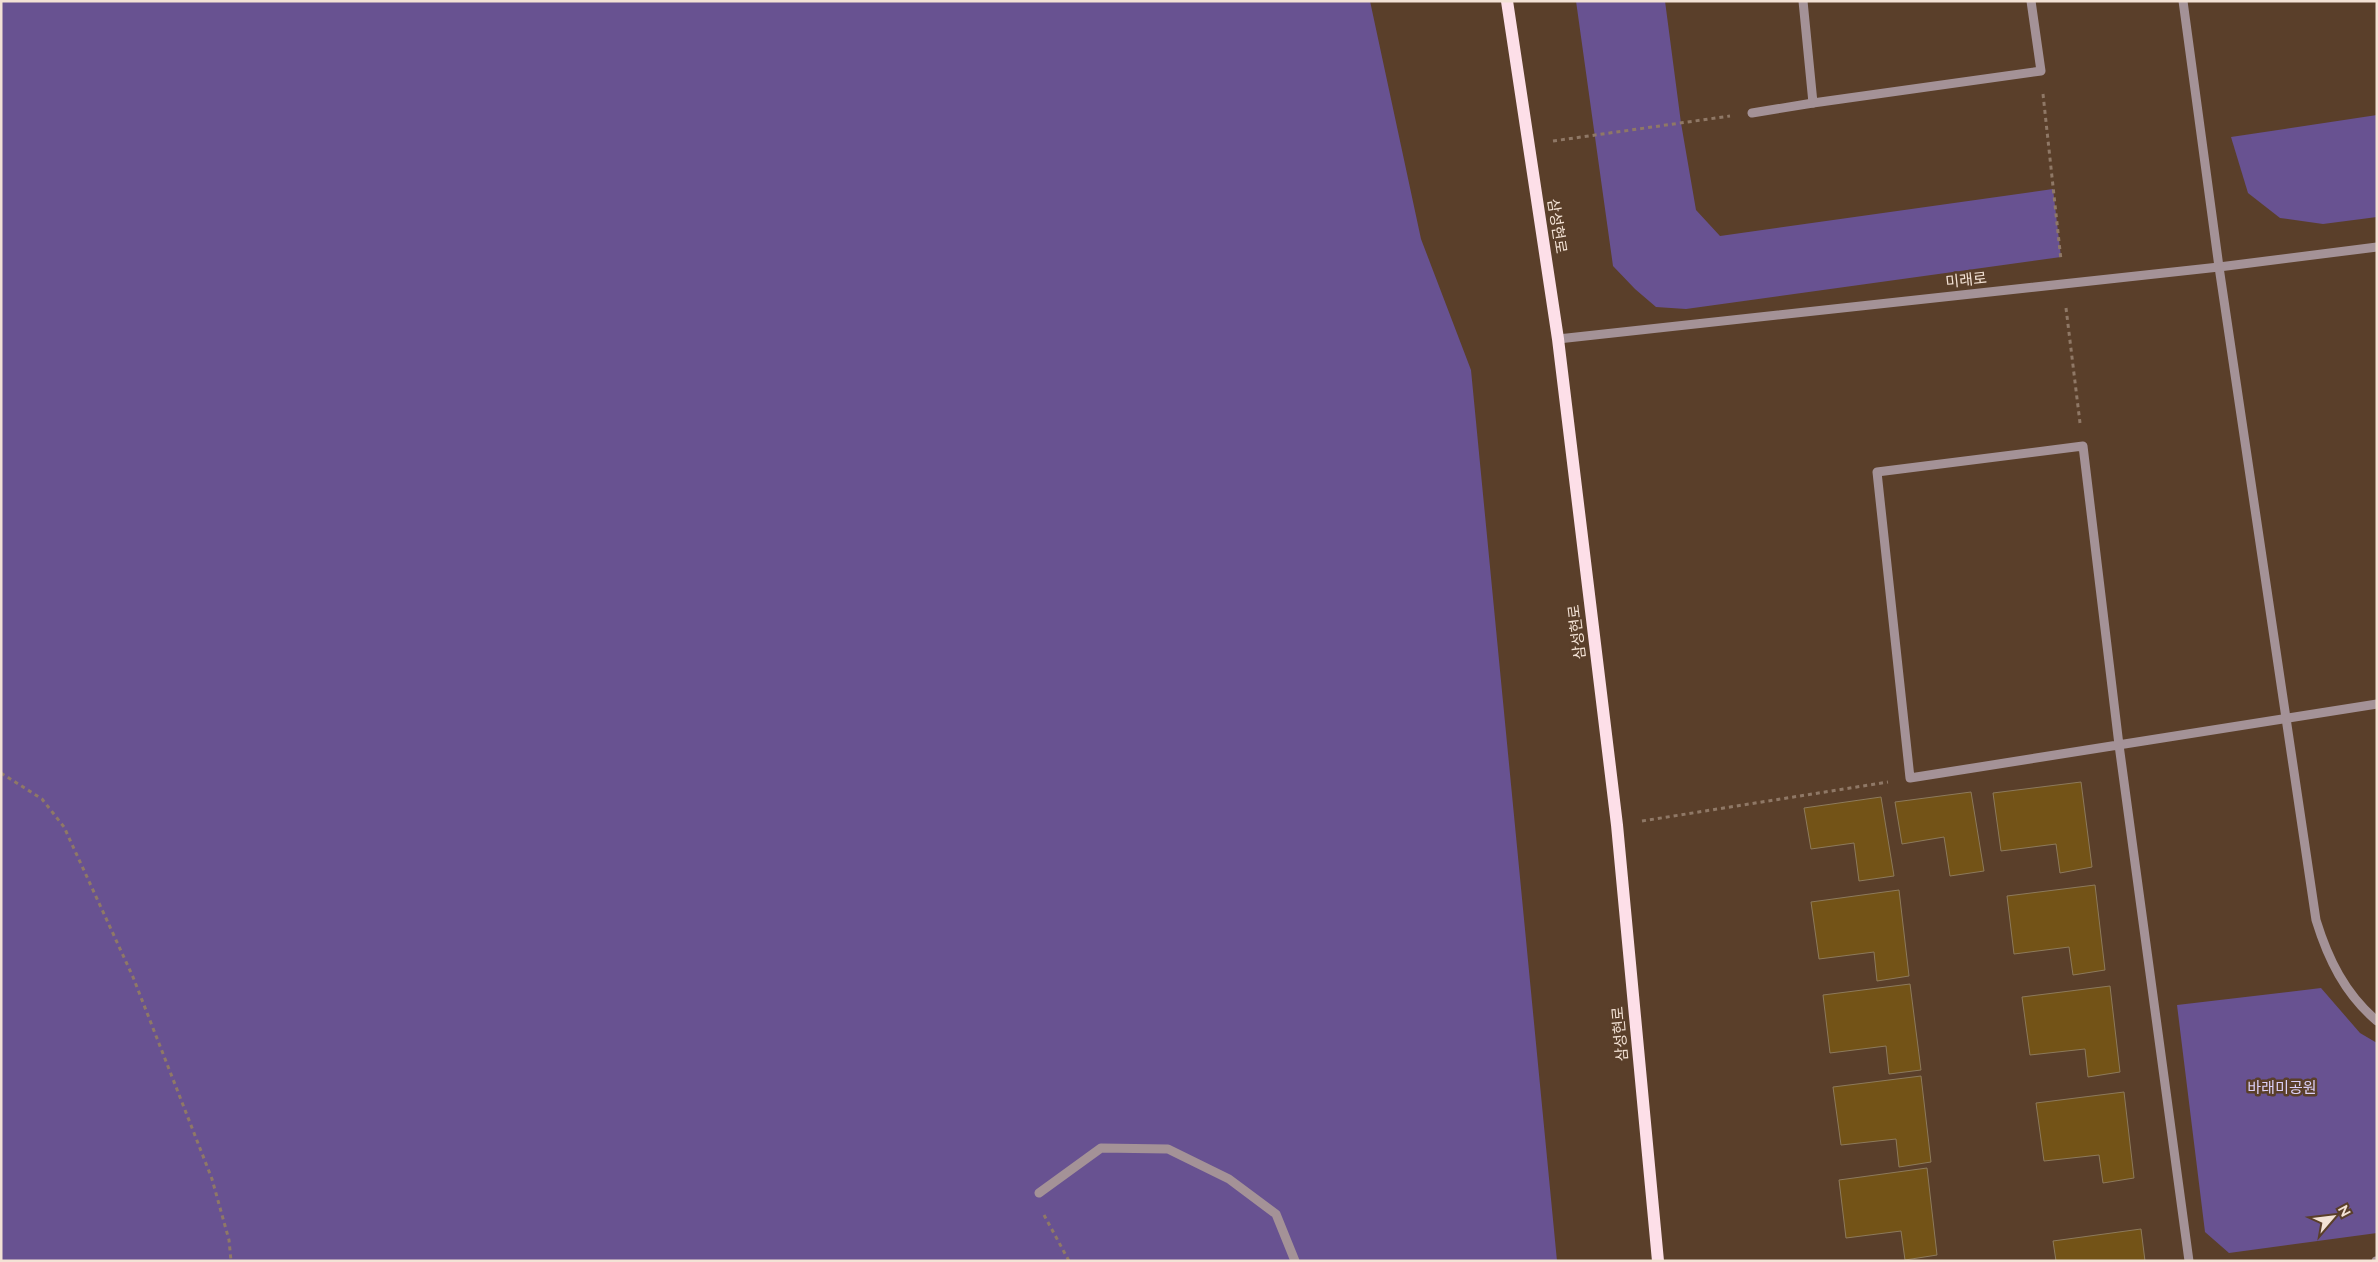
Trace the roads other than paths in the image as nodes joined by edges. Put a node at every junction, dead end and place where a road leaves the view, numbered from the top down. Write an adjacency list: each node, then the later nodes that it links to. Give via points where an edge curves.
1 (1507, 1): 9 (main road, 삼성현로)
2 (1804, 1): 5 (street)
3 (2032, 1): 5 (street, via 2040,71)
4 (2183, 1): 8 (street)
5 (1814, 103): 6 (street)
6 (1752, 113)
7 (2377, 247): 8 (street, 미래로)
8 (2219, 267): 9 (street, 미래로); 11 (street)
9 (1558, 339): 16 (main road, 삼성현로, via 1617,825)
10 (2377, 704): 11 (street)
11 (2285, 719): 12 (street); 13 (street, via 2316,920 2335,970 2350,993)
12 (2119, 745): 12 (street, via 2083,446 1877,472 1910,778); 17 (street)
13 (2377, 1021)
14 (1039, 1193): 15 (street, via 1101,1148 1168,1149 1229,1179 1276,1214)
15 (1295, 1261)
16 (1658, 1261)
17 (2189, 1261)

